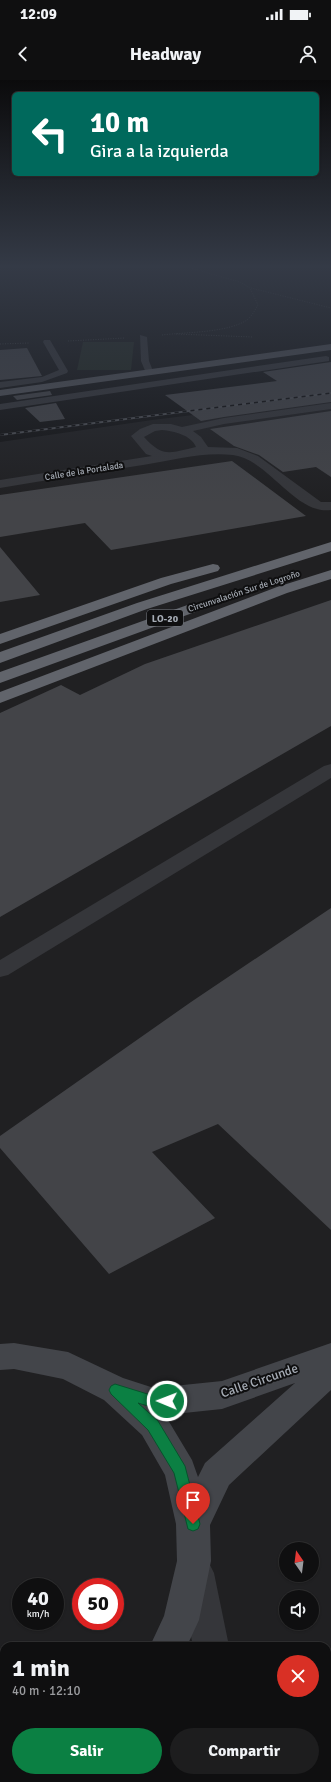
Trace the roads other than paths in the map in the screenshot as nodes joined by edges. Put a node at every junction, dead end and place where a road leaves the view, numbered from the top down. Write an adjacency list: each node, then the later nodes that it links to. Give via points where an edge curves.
1 (49, 345): 7 (lane, via 64,372 45,379)
2 (144, 345): 5 (lane)
3 (331, 347): 5 (main road)
4 (326, 358): 6 (lane)
5 (145, 372): 6 (lane); 8 (main road)
6 (160, 383): 10 (lane)
7 (0, 385)
8 (41, 387): 9 (main road); 10 (lane)
9 (0, 393)
10 (59, 398): 12 (lane)
11 (331, 406): 13 (street, via 224,421)
12 (0, 407)
13 (182, 430): 14 (street, via 198,439 202,446); 15 (street, via 151,428 137,436 150,451)
14 (201, 450): 15 (street, Calle de la Portalada); 17 (street, Calle de la Portalada, via 237,452 254,459 316,505)
15 (168, 457): 16 (street, Calle de la Portalada)
16 (0, 484)
17 (331, 506)
18 (331, 539): 22 (highway, via 275,550 166,582)
19 (331, 546): 23 (highway, Circunvalación Sur de Logroño / LO-20, via 142,606)
20 (331, 563): 24 (highway, Circunvalación Sur de Logroño / LO-20, via 187,610)
21 (331, 574): 25 (highway, via 275,592)
22 (0, 639)
23 (0, 658)
24 (0, 678)
25 (0, 698)
26 (331, 770): 27 (street)
27 (0, 970)
28 (5, 1354): 31 (main road, via 68,1366)
29 (331, 1356): 31 (main road, Calle Circunde, via 222,1395 154,1402)
30 (331, 1370): 32 (main road, via 217,1474)
31 (115, 1390): 32 (main road, via 153,1425 180,1471)
32 (193, 1524): 33 (main road)
33 (194, 1562): 34 (main road, via 181,1620); 35 (street)
34 (170, 1642)
35 (211, 1642)

